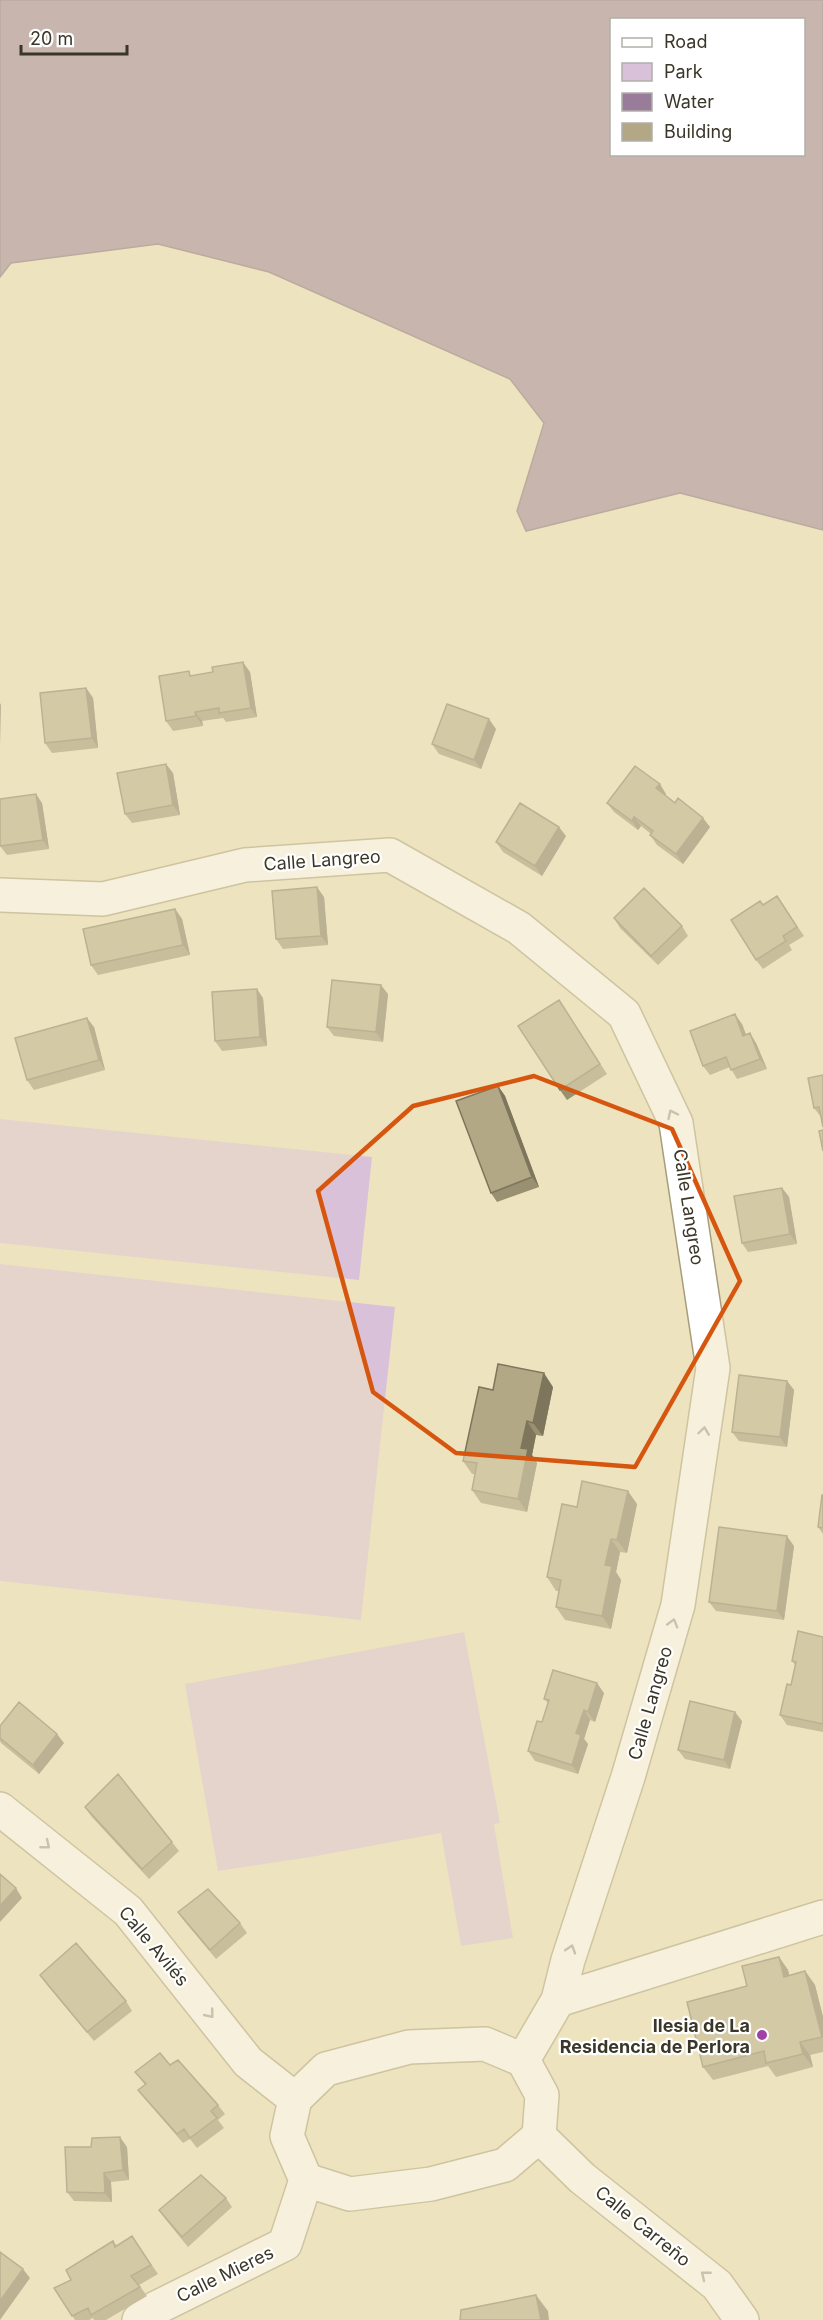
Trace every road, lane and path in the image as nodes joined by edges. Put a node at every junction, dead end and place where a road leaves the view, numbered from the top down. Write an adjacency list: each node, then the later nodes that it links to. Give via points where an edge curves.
1 (0, 895): 4 (street, Calle Langreo, one-way to 1, via 678,1605 713,1368 676,1123 624,1014 519,928 390,855 245,865 103,900)
2 (0, 1809): 6 (street, Calle Avilés, one-way to 6, via 128,1911 248,2062)
3 (823, 1917): 4 (street)
4 (558, 2000): 5 (street, Calle Langreo)
5 (523, 2060): 6 (street, via 485,2044 409,2047 326,2069); 7 (street, via 542,2095)
6 (294, 2099): 8 (street, via 286,2136)
7 (539, 2136): 8 (street, via 505,2165 431,2184 350,2194); 10 (street, Calle Carreño, one-way to 7, via 717,2285 582,2178)
8 (306, 2180): 9 (street, Calle Mieres, via 285,2244)
9 (139, 2320)
10 (742, 2320)

